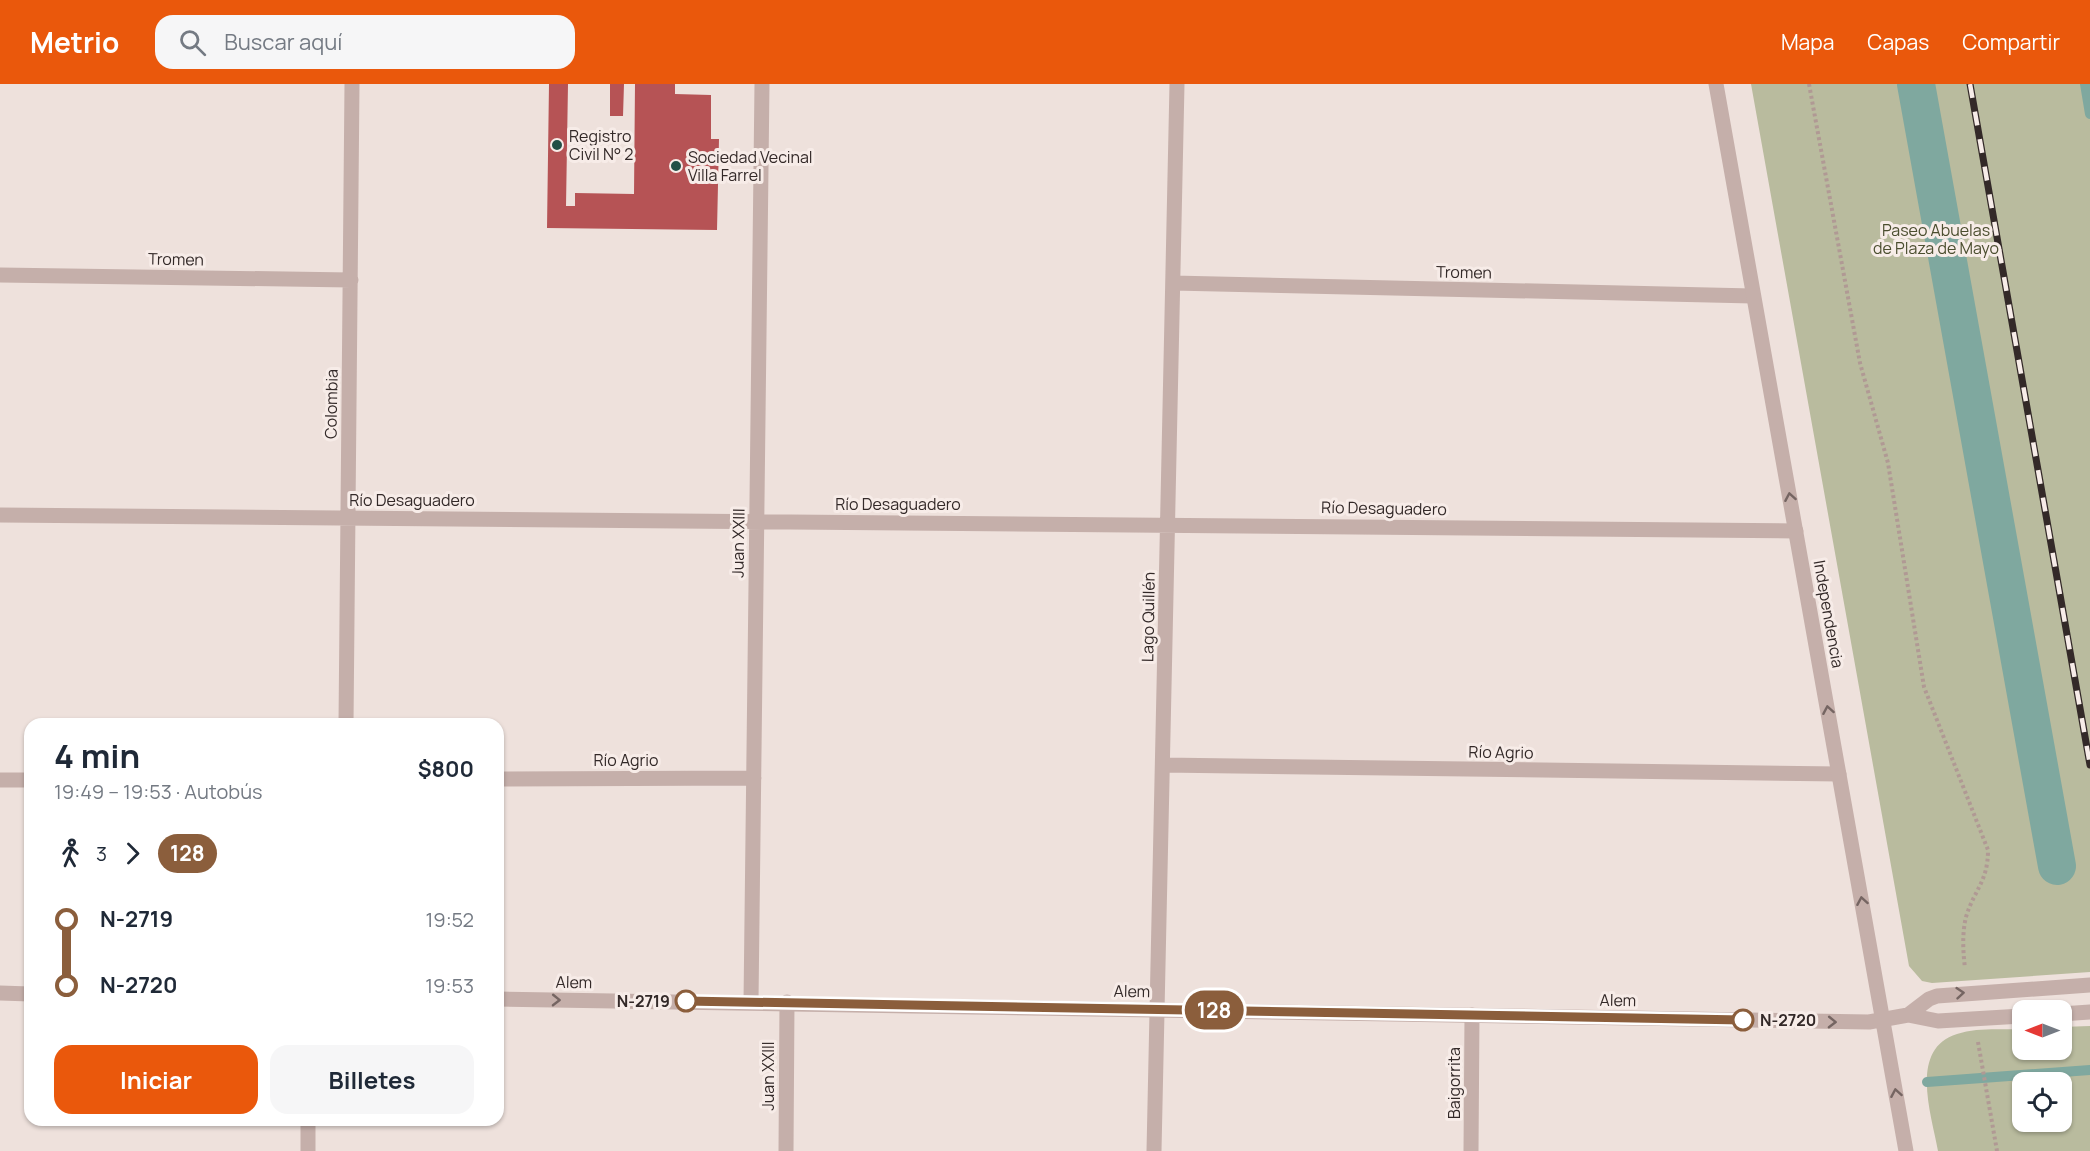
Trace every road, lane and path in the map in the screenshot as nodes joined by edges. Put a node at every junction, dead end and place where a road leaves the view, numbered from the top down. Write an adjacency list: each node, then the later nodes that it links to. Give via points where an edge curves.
1 (352, 84): 7 (street, Colombia)
2 (762, 84): 12 (street, Juan XXIII)
3 (1177, 84): 8 (street, Lago Quillén)
4 (1716, 84): 9 (street, Independencia)
5 (1809, 84): 22 (path, via 1860,363 1888,463 1924,687 1988,850 1986,873 1964,930)
6 (0, 275): 7 (street, Tromen)
7 (351, 280): 11 (street, Colombia)
8 (1173, 283): 9 (street, Tromen); 13 (street, Lago Quillén)
9 (1754, 296): 14 (street, Independencia, one-way to 9)
10 (0, 515): 11 (street, Río Desaguadero)
11 (348, 518): 12 (street, Río Desaguadero); 15 (street, Colombia)
12 (757, 521): 13 (street, Río Desaguadero); 18 (street, Juan XXIII)
13 (1168, 524): 14 (street, Río Desaguadero); 16 (street, Lago Quillén)
14 (1796, 531): 17 (street, Independencia, one-way to 14)
15 (346, 718)
16 (1162, 765): 17 (street, Río Agrio); 29 (street, Lago Quillén)
17 (1839, 774): 35 (street, Independencia, one-way to 17)
18 (754, 778): 19 (street, Río Agrio); 27 (street, Juan XXIII)
19 (504, 779)
20 (0, 780): 21 (street)
21 (24, 780)
22 (1966, 973)
23 (2090, 985): 33 (street, Alem, one-way to 23, via 1937,996)
24 (0, 993): 25 (street)
25 (24, 994)
26 (504, 999): 27 (street, Alem, one-way to 27)
27 (751, 1002): 28 (street, Alem)
28 (787, 1002): 29 (street, Alem); 39 (street, Juan XXIII)
29 (1157, 1009): 32 (street, Alem); 40 (street, Lago Quillén)
30 (2090, 1012): 31 (street)
31 (2072, 1013)
32 (1472, 1015): 35 (street, Alem, one-way to 35); 41 (street, Baigorrita)
33 (1908, 1015): 34 (street, Alem, via 1938,1021); 35 (street, Alem)
34 (2012, 1017)
35 (1883, 1021): 42 (street, Independencia, one-way to 35)
36 (1976, 1031): 43 (path)
37 (308, 1126): 38 (street)
38 (308, 1151)
39 (786, 1151)
40 (1154, 1151)
41 (1471, 1151)
42 (1906, 1151)
43 (1997, 1151)

